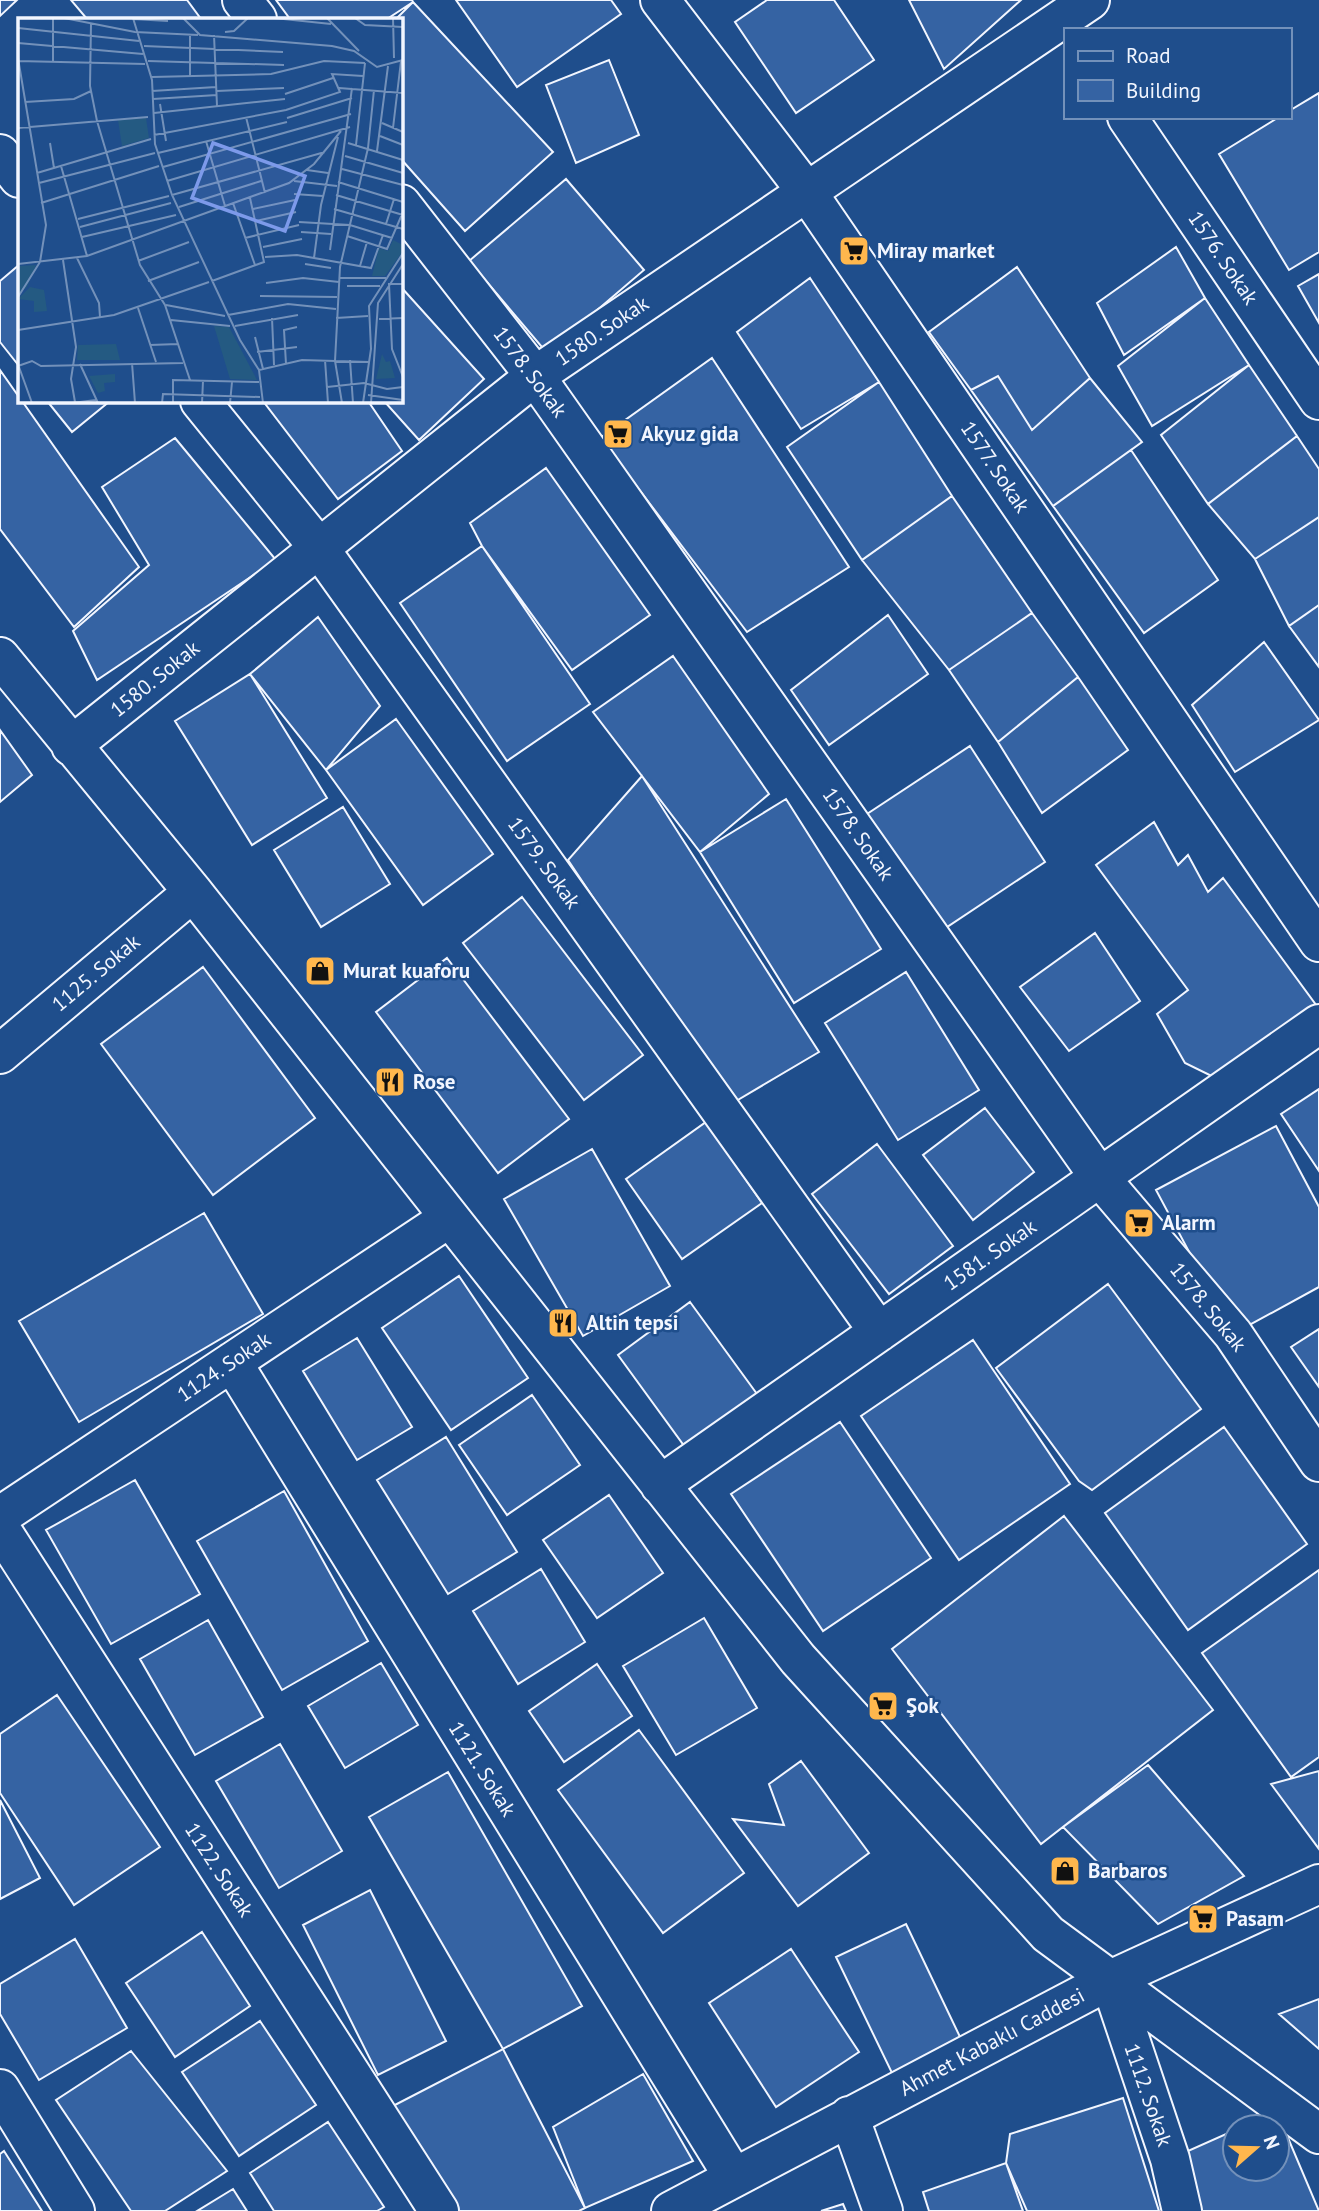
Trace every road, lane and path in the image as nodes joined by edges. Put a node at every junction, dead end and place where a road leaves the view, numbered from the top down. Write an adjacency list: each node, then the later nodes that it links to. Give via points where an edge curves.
1 (242, 0): 4 (street)
2 (660, 0): 8 (street, 1577. Sokak)
3 (1066, 12): 8 (street, 1580. Sokak)
4 (256, 18)
5 (1128, 119): 11 (street, 1576. Sokak)
6 (0, 154): 7 (street)
7 (18, 177)
8 (807, 192): 10 (street, 1580. Sokak); 17 (street, 1577. Sokak)
9 (402, 205): 10 (street, 1578. Sokak)
10 (535, 376): 13 (street, 1580. Sokak); 20 (street, 1578. Sokak)
11 (1319, 400)
12 (201, 402): 13 (street, 1579. Sokak)
13 (319, 548): 15 (street, 1580. Sokak); 22 (street, 1579. Sokak)
14 (0, 657): 15 (street)
15 (71, 746): 16 (street)
16 (193, 892): 19 (street, 1125. Sokak); 21 (street)
17 (1319, 942)
18 (1319, 1024): 20 (street, 1581. Sokak)
19 (0, 1054)
20 (1100, 1178): 22 (street, 1581. Sokak); 24 (street, 1578. Sokak, via 1233,1334)
21 (449, 1218): 23 (street, 1124. Sokak); 25 (street)
22 (879, 1332): 25 (street, 1581. Sokak)
23 (232, 1362): 26 (street, 1124. Sokak); 33 (street, 1121. Sokak)
24 (1319, 1462)
25 (660, 1485): 29 (street, via 798,1659 1048,1934)
26 (0, 1516)
27 (0, 1528): 35 (street, 1122. Sokak)
28 (1319, 1884): 29 (street, Ahmet Kabaklı Caddesi)
29 (1110, 1980): 31 (street, Ahmet Kabaklı Caddesi); 32 (street); 38 (street, 1112. Sokak, via 1170,2159)
30 (0, 2089): 34 (street)
31 (849, 2116): 33 (street, Ahmet Kabaklı Caddesi); 37 (street)
32 (1319, 2134)
33 (733, 2176): 36 (street, Ahmet Kabaklı Caddesi)
34 (75, 2211)
35 (439, 2211)
36 (671, 2211)
37 (883, 2211)
38 (1182, 2211)

